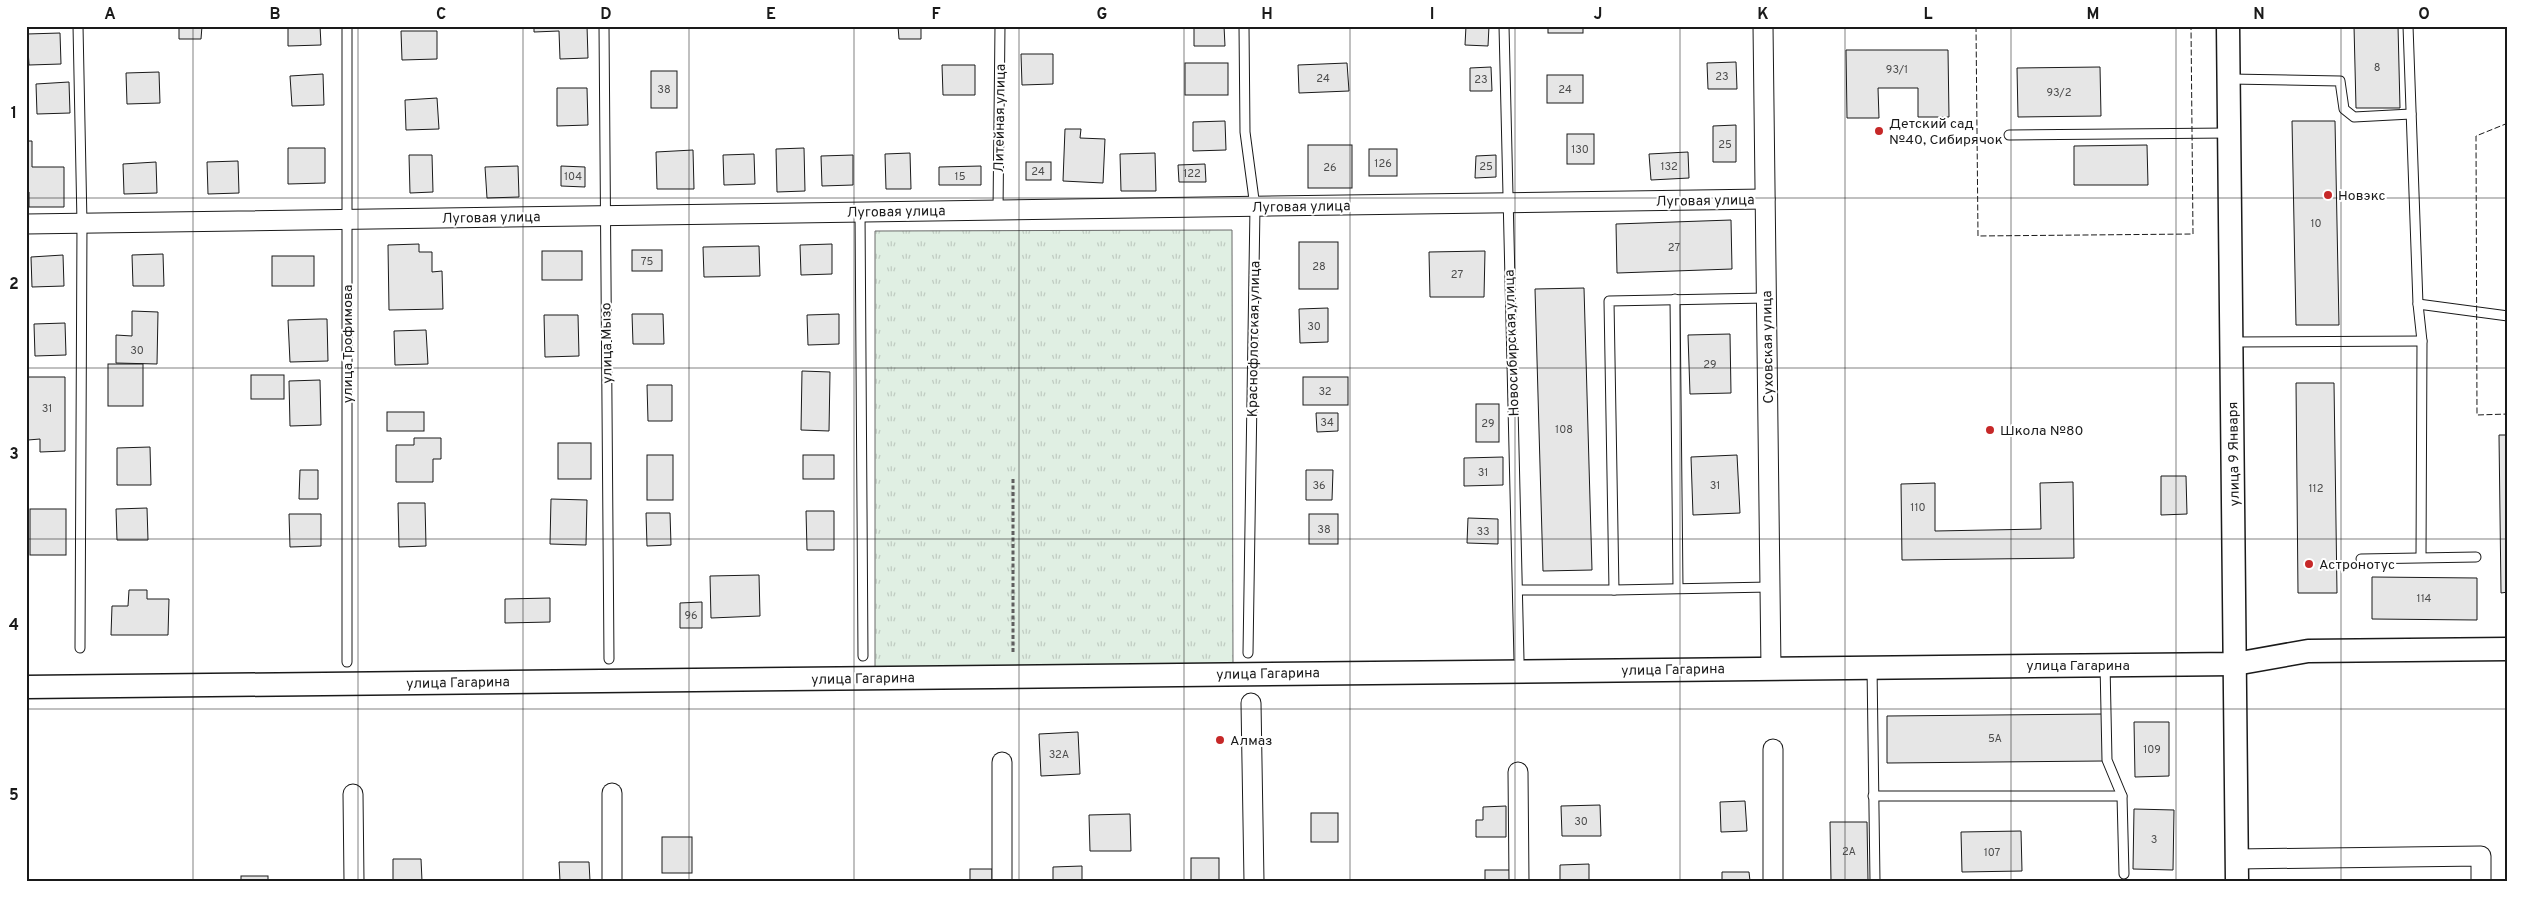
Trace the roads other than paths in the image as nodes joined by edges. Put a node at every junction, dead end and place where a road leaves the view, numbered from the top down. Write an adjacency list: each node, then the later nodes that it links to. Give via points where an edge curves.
1 (78, 26): 22 (lane)
2 (347, 26): 20 (lane, улица Трофимова)
3 (604, 26): 19 (lane, улица Мызо)
4 (1000, 26): 17 (lane, Литейная улица)
5 (1244, 26): 16 (lane, Краснофлотская улица, via 1244,132)
6 (1504, 26): 15 (lane, Новосибирская улица)
7 (1763, 26): 14 (street, Суховская улица)
8 (2228, 26): 10 (street, улица 9 Января)
9 (2408, 26): 11 (lane)
10 (2229, 80): 11 (lane, via 2340,81 2344,108 2354,117); 12 (street, улица 9 Января)
11 (2411, 114): 25 (lane)
12 (2229, 133): 13 (lane); 28 (street, улица 9 Января)
13 (2009, 134)
14 (1765, 199): 15 (street, Луговая улица); 23 (street, Суховская улица)
15 (1506, 203): 16 (street, Луговая улица); 34 (lane, Новосибирская улица)
16 (1255, 206): 17 (street, Луговая улица); 38 (lane, Краснофлотская улица)
17 (998, 210): 18 (street, Луговая улица)
18 (860, 212): 19 (street, Луговая улица); 39 (lane)
19 (605, 216): 20 (street, Луговая улица); 40 (lane, улица Мызо)
20 (347, 219): 22 (street, Луговая улица); 42 (lane, улица Трофимова)
21 (26, 224): 22 (street, Луговая улица)
22 (82, 224): 36 (lane)
23 (1766, 298): 24 (lane); 32 (street, Суховская улица)
24 (1675, 300): 33 (lane); 35 (lane, via 1609,300)
25 (2418, 304): 26 (lane); 27 (lane)
26 (2508, 316)
27 (2422, 341): 28 (lane); 29 (lane)
28 (2232, 342): 44 (street, улица 9 Января)
29 (2421, 557): 30 (lane); 31 (lane)
30 (2476, 557)
31 (2361, 559)
32 (1770, 587): 33 (lane); 46 (street, Суховская улица)
33 (1678, 588): 35 (lane)
34 (1518, 590): 35 (lane); 41 (lane, Новосибирская улица)
35 (1614, 590)
36 (80, 648)
37 (2508, 649): 44 (street, улица Гагарина, via 2308,651)
38 (1248, 653)
39 (863, 656)
40 (609, 659)
41 (1519, 660)
42 (347, 662)
43 (2104, 664): 44 (street, улица Гагарина); 45 (street, улица Гагарина); 55 (lane, via 2107,760)
44 (2235, 664): 56 (street, улица 9 Января)
45 (1872, 667): 46 (street, улица Гагарина); 54 (lane)
46 (1771, 668): 47 (street, улица Гагарина)
47 (26, 687)
48 (1250, 703): 61 (street)
49 (1773, 749): 63 (street)
50 (1002, 762): 60 (street)
51 (1518, 772): 62 (street)
52 (612, 793): 59 (street)
53 (353, 794): 58 (street)
54 (1873, 796): 55 (lane); 64 (lane)
55 (2122, 796): 57 (lane)
56 (2237, 870): 65 (street, via 2480,856)
57 (2124, 874)
58 (354, 881)
59 (612, 881)
60 (1002, 881)
61 (1254, 881)
62 (1519, 881)
63 (1773, 881)
64 (1875, 881)
65 (2481, 881)

